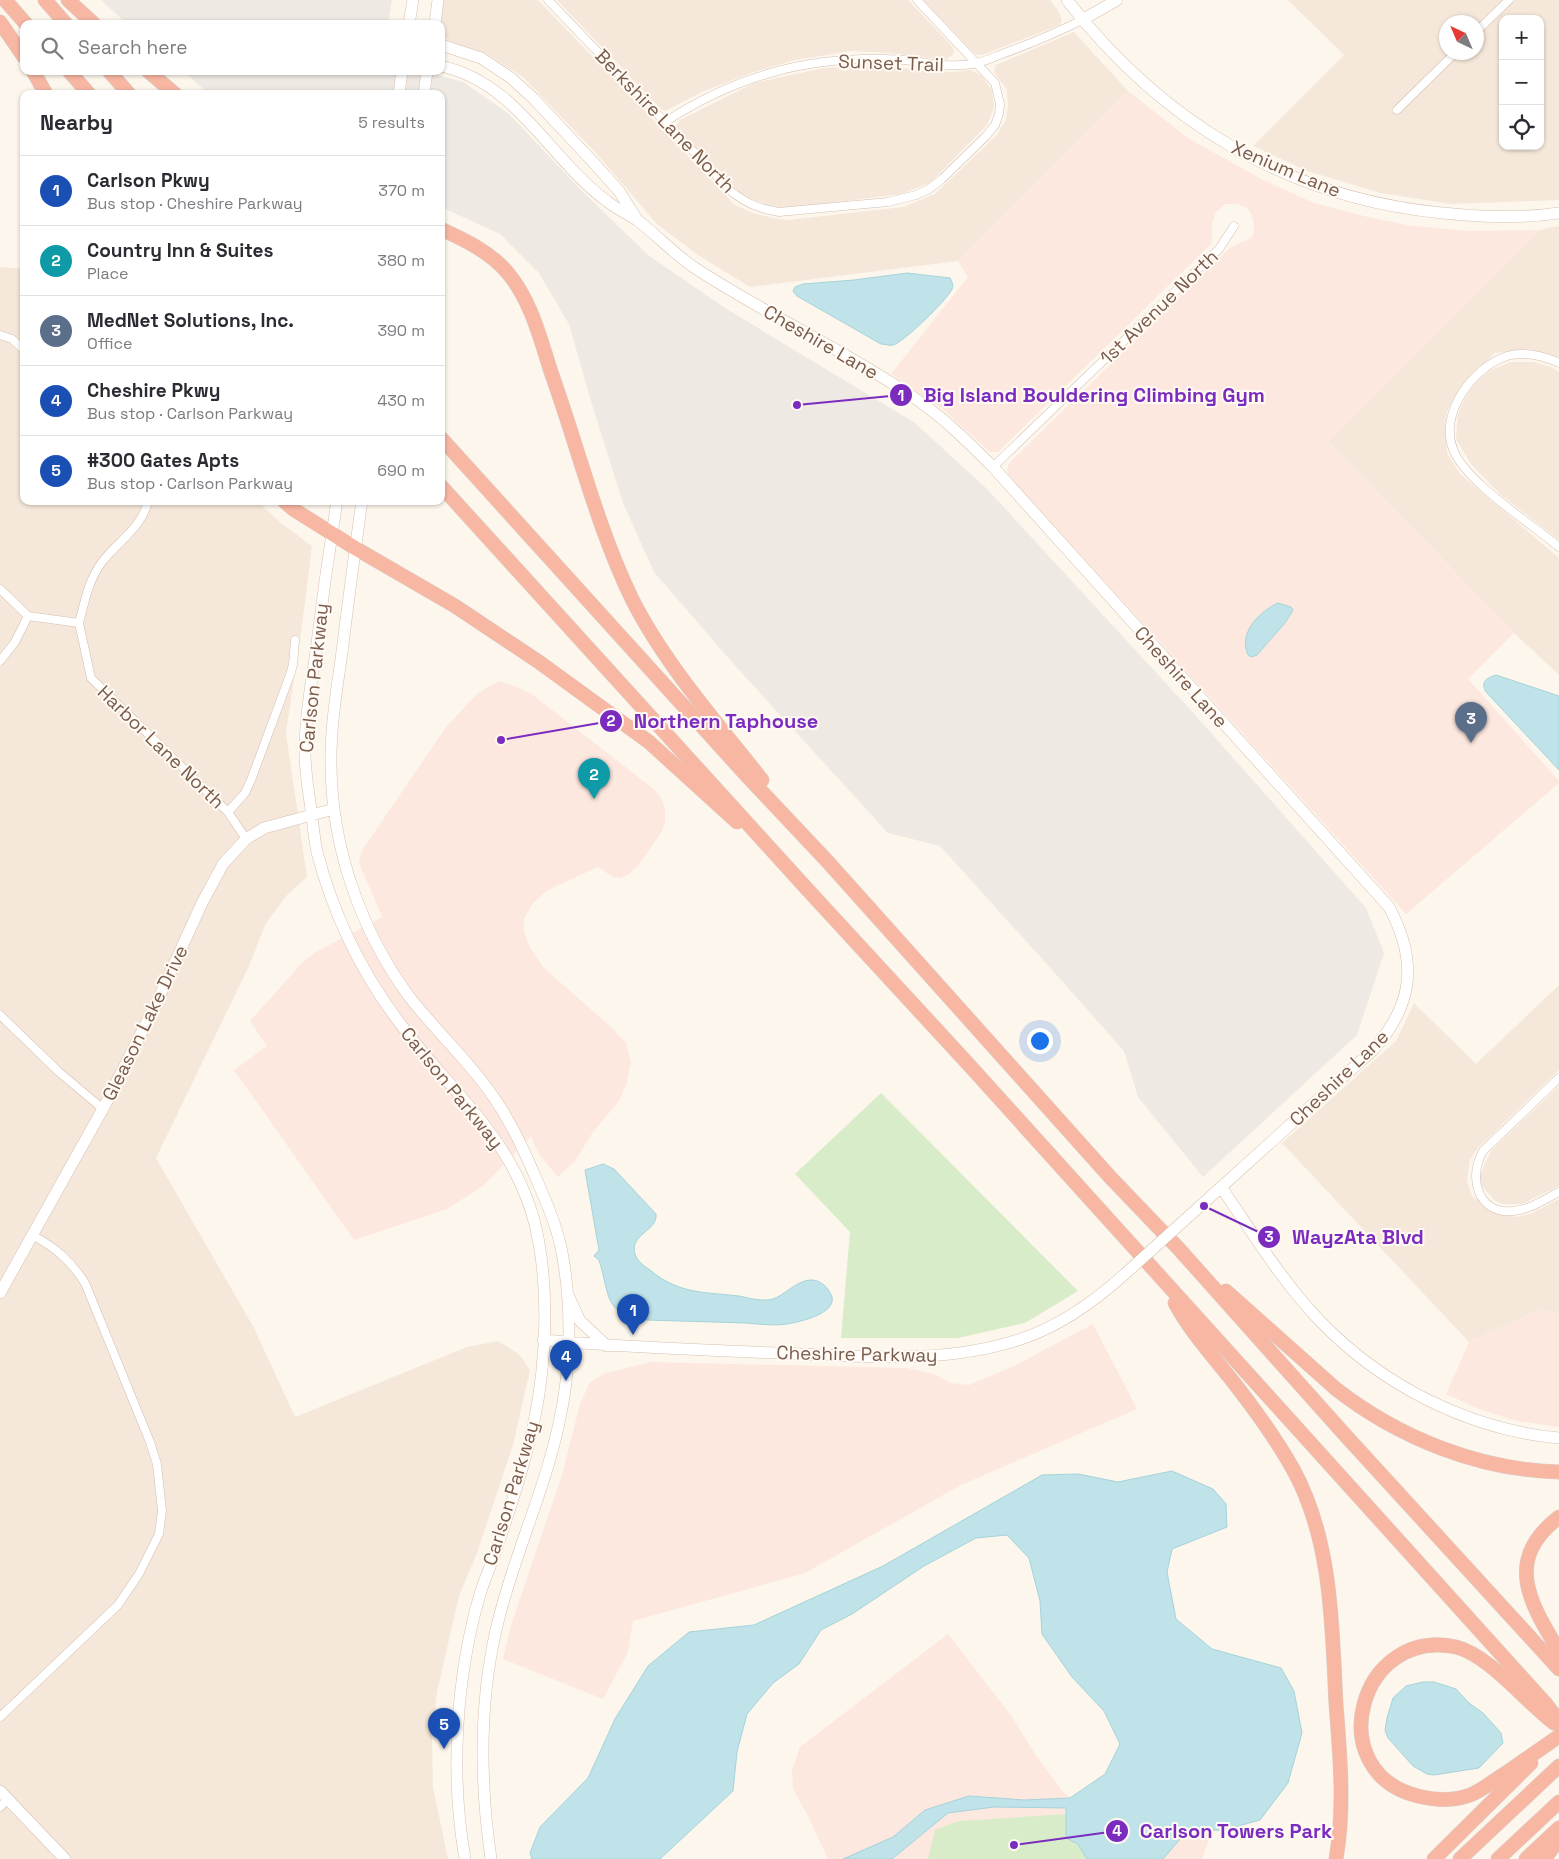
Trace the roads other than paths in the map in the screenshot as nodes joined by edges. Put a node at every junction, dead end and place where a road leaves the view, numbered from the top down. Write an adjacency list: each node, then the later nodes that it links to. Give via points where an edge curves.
1 (5, 0): 11 (highway)
2 (45, 0): 12 (highway)
3 (68, 0): 13 (highway)
4 (413, 0): 14 (main road)
5 (438, 0): 15 (main road)
6 (548, 0): 37 (street, Berkshire Lane North)
7 (917, 0): 22 (street, Berkshire Lane North)
8 (1067, 0): 16 (main road, Xenium Lane)
9 (1116, 0): 16 (main road, Sunset Trail)
10 (1509, 0): 18 (street)
11 (22, 20)
12 (62, 20)
13 (90, 20)
14 (410, 20)
15 (436, 20)
16 (1082, 20): 22 (street, Sunset Trail); 38 (main road, Xenium Lane, via 1143,82 1181,114 1230,147 1305,181 1353,198 1425,212 1495,217)
17 (0, 22): 20 (highway)
18 (1484, 24)
19 (445, 46): 39 (main road, Cheshire Lane, via 490,63 523,89 619,191)
20 (20, 51)
21 (1448, 60): 36 (street)
22 (977, 63): 37 (street, Sunset Trail, via 945,65 898,59 810,63 722,89); 37 (street, Berkshire Lane North, via 992,79 1000,98 995,124 942,179 909,198 888,202 779,212 764,210 732,192)
23 (445, 67): 39 (main road, Cheshire Lane, via 470,74 499,93 592,188)
24 (35, 75): 30 (highway)
25 (72, 75): 31 (highway)
26 (112, 75): 32 (highway)
27 (153, 75): 33 (highway)
28 (401, 75): 34 (main road)
29 (427, 75): 35 (main road)
30 (44, 90)
31 (86, 90)
32 (126, 90)
33 (170, 90)
34 (400, 90)
35 (425, 90)
36 (1397, 110)
37 (665, 122)
38 (1559, 213)
39 (638, 221): 46 (main road, Cheshire Lane, via 695,268 911,395 940,417)
40 (1234, 226): 46 (street, 1st Avenue North, via 1219,249)
41 (445, 231): 66 (highway, via 491,257 517,285 533,319 611,550 637,607 659,647)
42 (0, 335): 43 (street)
43 (20, 346)
44 (1559, 363): 55 (street, via 1531,355 1508,356 1495,362 1476,376 1458,398 1453,408 1450,432 1453,450 1465,468 1493,495)
45 (445, 442): 66 (highway)
46 (993, 467): 71 (main road, Cheshire Lane, via 1375,890 1389,907 1405,944 1407,981 1403,1001 1387,1035)
47 (445, 490): 67 (highway)
48 (146, 505): 59 (street, via 138,524 107,555 92,578)
49 (154, 505): 53 (street)
50 (290, 505): 54 (highway)
51 (336, 505): 54 (main road, Carlson Parkway)
52 (361, 505): 56 (main road, Carlson Parkway)
53 (157, 506)
54 (332, 534): 56 (highway); 64 (main road, Carlson Parkway, via 306,725 306,771)
55 (1559, 547)
56 (355, 548): 62 (main road, Carlson Parkway, via 332,733); 67 (highway, via 491,629 632,729)
57 (0, 588): 58 (street)
58 (28, 616): 59 (street); 61 (street, via 15,642)
59 (79, 623): 63 (street, Harbor Lane North, via 91,678)
60 (295, 640): 63 (street, via 293,665 262,753 245,793)
61 (0, 661)
62 (334, 809): 64 (main road, Gleason Lake Drive); 77 (main road, Carlson Parkway, via 356,899 385,960 431,1023 488,1088 528,1156 557,1230 564,1259)
63 (228, 812): 65 (street, Harbor Lane North)
64 (312, 815): 65 (main road, Gleason Lake Drive, via 264,828); 79 (main road, Carlson Parkway, via 317,852 332,900 365,973 404,1030 488,1128 517,1175 539,1240 544,1298)
65 (246, 839): 70 (main road, Gleason Lake Drive, via 223,864 210,888)
66 (828, 862): 75 (highway)
67 (806, 889): 76 (highway)
68 (0, 1015): 70 (street)
69 (1559, 1078): 72 (street, via 1483,1151 1477,1161 1475,1178 1482,1198 1504,1211 1529,1207)
70 (103, 1110): 74 (main road, Gleason Lake Drive)
71 (1221, 1187): 73 (main road, Cheshire Lane); 82 (main road, via 1294,1291 1327,1328 1371,1366 1423,1398 1476,1420)
72 (1559, 1192)
73 (1188, 1217): 81 (main road, Cheshire Parkway, bridge, via 1105,1293 1085,1307 1023,1338 969,1352 897,1358)
74 (32, 1235): 78 (main road, Gleason Lake Drive); 88 (street, via 64,1256 85,1282 158,1464 162,1511 159,1534 139,1574 118,1605)
75 (1178, 1249): 83 (highway, via 1316,1373 1376,1417 1471,1458 1518,1469); 86 (highway)
76 (1162, 1280): 87 (highway); 100 (highway, via 1186,1323 1274,1438 1296,1476 1310,1510 1330,1601 1341,1776)
77 (566, 1292): 80 (main road, Carlson Parkway); 81 (main road, via 580,1321)
78 (0, 1293)
79 (543, 1340): 80 (main road, Cheshire Parkway); 98 (main road, Carlson Parkway, via 541,1383 528,1449 480,1596 462,1684 457,1782)
80 (568, 1343): 81 (main road, Cheshire Parkway); 99 (main road, Carlson Parkway, via 558,1429 503,1601 490,1662 482,1769)
81 (607, 1346)
82 (1559, 1438)
83 (1559, 1472)
84 (1559, 1516): 85 (highway, via 1536,1541 1526,1577 1532,1604)
85 (1559, 1651)
86 (1559, 1668)
87 (1542, 1708): 89 (highway); 90 (highway); 91 (highway, via 1472,1654 1456,1648 1415,1649 1389,1663 1371,1684 1363,1703 1362,1738 1367,1756 1387,1780 1404,1792 1440,1799 1461,1797 1479,1790)
88 (0, 1717)
89 (1559, 1721)
90 (1559, 1726)
91 (1559, 1736): 101 (highway)
92 (1559, 1766): 102 (highway)
93 (3, 1799): 97 (main road)
94 (1559, 1802): 103 (highway)
95 (1559, 1828): 104 (highway)
96 (1559, 1840): 105 (highway)
97 (62, 1858)
98 (464, 1859)
99 (491, 1859)
100 (1336, 1859)
101 (1434, 1859)
102 (1460, 1859)
103 (1498, 1859)
104 (1526, 1859)
105 (1544, 1859)

